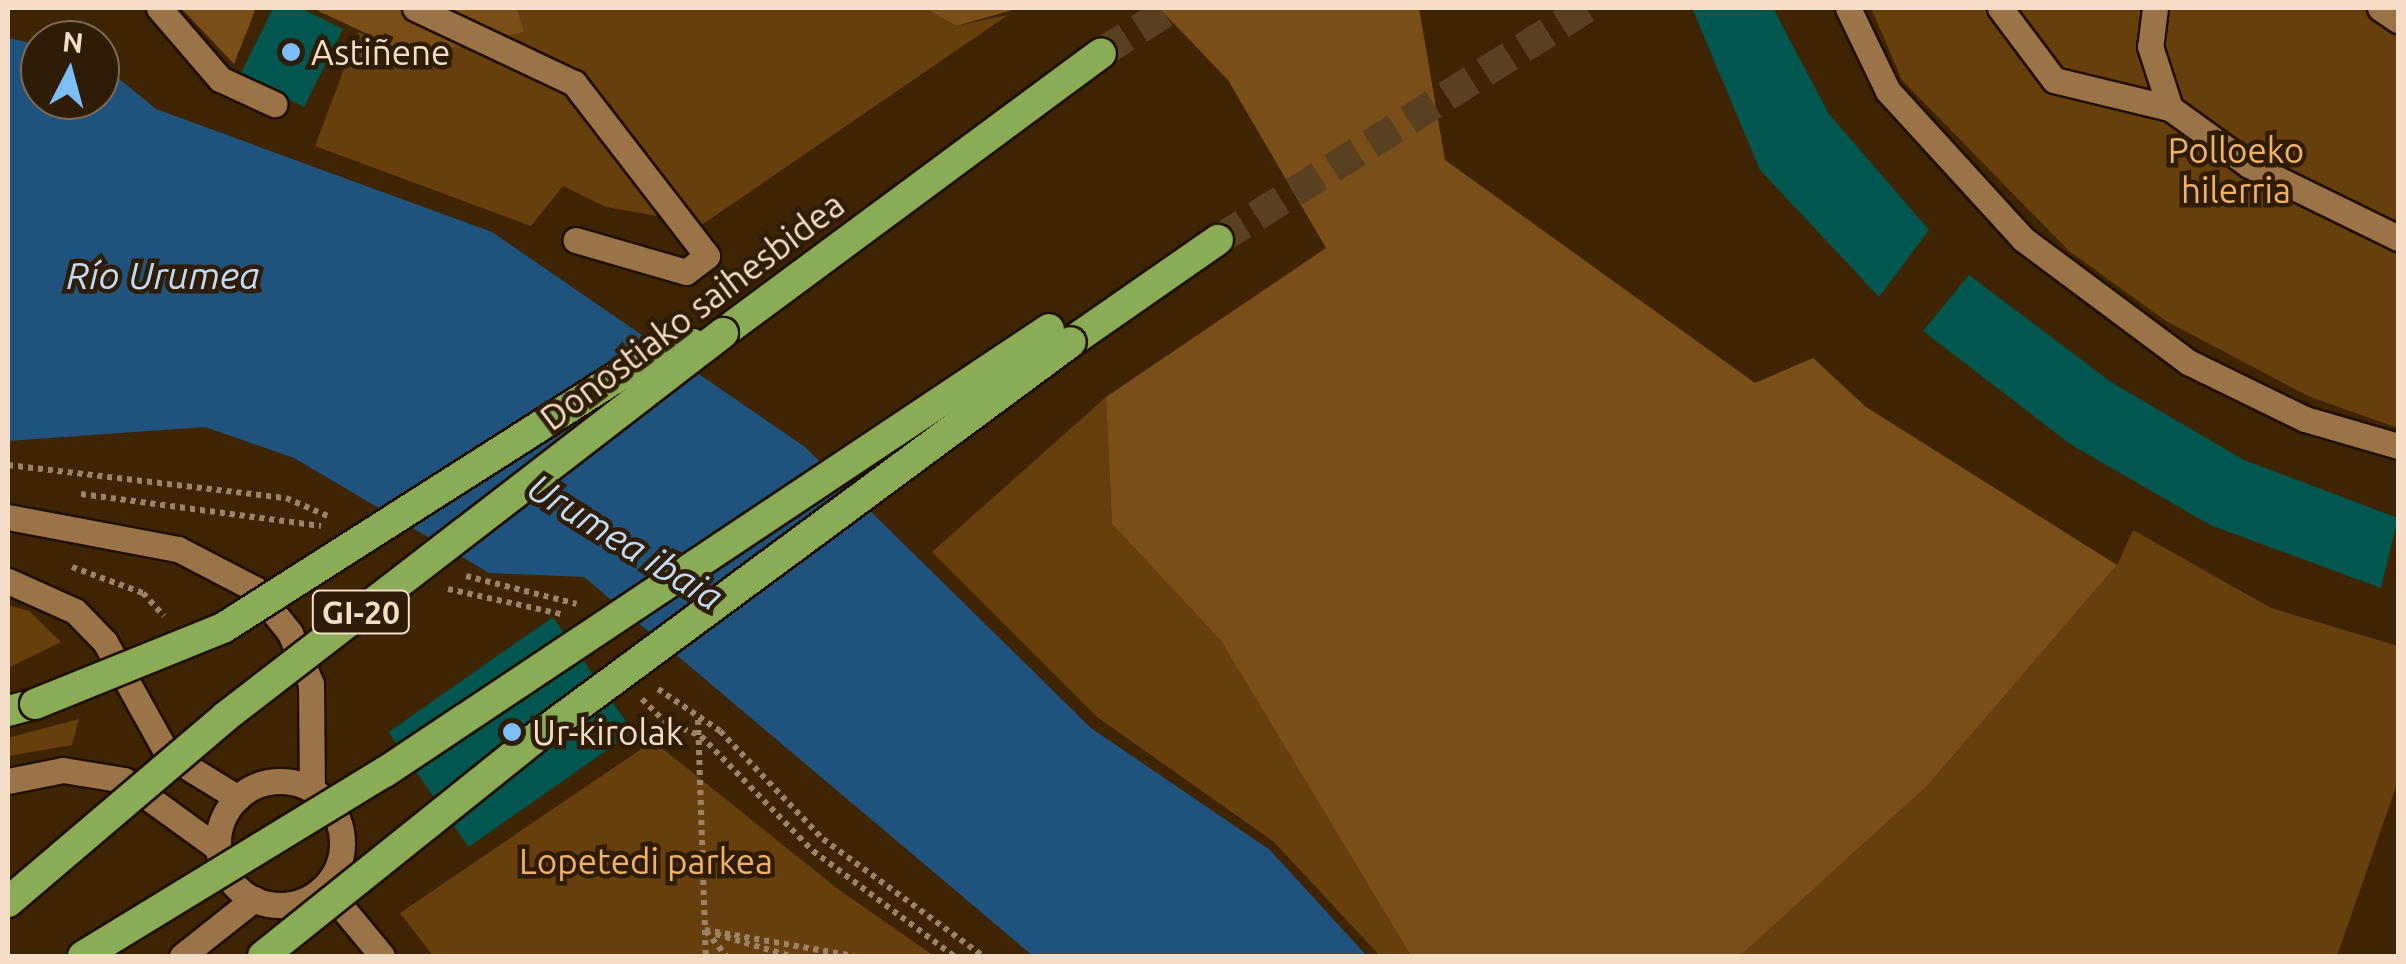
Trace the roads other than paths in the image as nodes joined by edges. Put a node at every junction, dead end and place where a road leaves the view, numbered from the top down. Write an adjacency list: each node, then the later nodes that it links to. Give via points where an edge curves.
1 (159, 8): 9 (street, via 220,79)
2 (416, 8): 12 (street, via 574,82 708,256 686,272)
3 (1848, 8): 16 (street, via 1888,92 2023,239 2188,362 2304,419)
4 (2000, 8): 10 (street, via 2054,80)
5 (2155, 8): 10 (street, via 2150,46)
6 (2380, 8): 7 (street)
7 (2398, 20)
8 (1101, 53): 14 (highway, Donostiako saihesbidea / GI-20)
9 (274, 104)
10 (2170, 108): 11 (street, via 2249,166)
11 (2398, 238)
12 (576, 240)
13 (1218, 240): 15 (highway)
14 (723, 333): 19 (highway, bridge, via 638,364 223,628); 26 (highway, Donostiako saihesbidea / GI-20, bridge, via 225,718)
15 (1060, 336): 27 (highway, bridge, via 385,772); 29 (highway, bridge)
16 (2398, 446)
17 (8, 517): 21 (street, via 178,549 254,589 290,632 311,684)
18 (8, 581): 22 (street, via 75,611 105,642 168,755)
19 (21, 707)
20 (8, 781): 23 (street, via 63,770 124,780)
21 (312, 790): 22 (street, via 273,782); 24 (street, via 342,835)
22 (238, 798): 23 (street)
23 (218, 848): 25 (street, via 226,874)
24 (324, 887): 25 (street, via 292,904); 30 (street)
25 (254, 899): 28 (street)
26 (8, 902)
27 (83, 956)
28 (182, 956)
29 (263, 956)
30 (382, 956)

